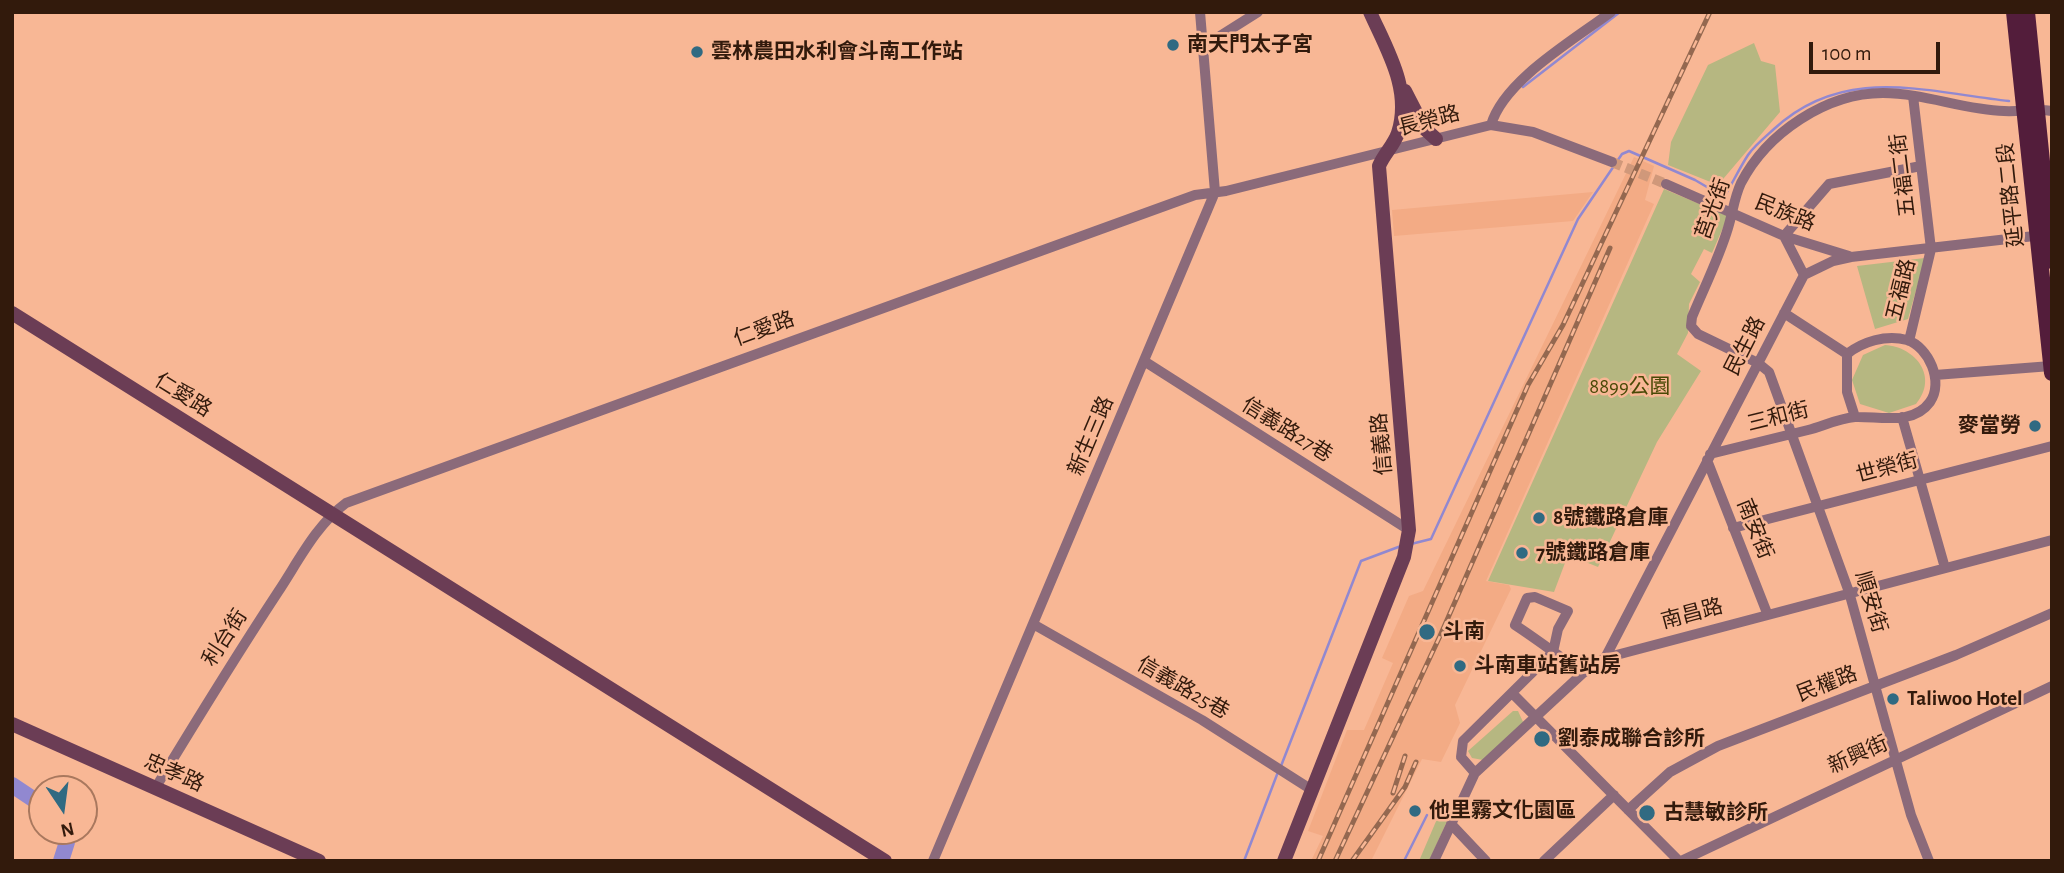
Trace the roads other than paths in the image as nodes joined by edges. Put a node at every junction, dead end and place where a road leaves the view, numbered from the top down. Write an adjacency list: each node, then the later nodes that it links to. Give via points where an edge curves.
1 (1200, 12): 7 (street, 新生三路)
2 (1258, 12): 7 (street)
3 (1370, 12): 8 (main road, 信義路)
4 (1611, 12): 11 (street, 長榮路, via 1511,91 1496,108)
5 (2014, 12): 10 (main road, 延平路二段)
6 (2027, 12): 10 (main road, 延平路二段)
7 (1203, 43): 17 (street, 新生三路)
8 (1400, 82): 12 (main road, via 1424,128); 13 (main road, 信義路, via 1401,124)
9 (1913, 96): 10 (street, 莒光街, via 2006,112); 15 (street, 五福二街); 18 (street, 莒光街, via 1882,93 1847,98 1790,126 1753,164)
10 (2037, 109): 19 (main road, 延平路二段)
11 (1491, 125): 12 (street, 長榮路); 14 (street, via 1533,132)
12 (1436, 139): 13 (street, 長榮路)
13 (1384, 153): 17 (street, 長榮路); 43 (main road, 信義路, via 1379,166 1383,227)
14 (1612, 162)
15 (1921, 166): 20 (street, via 1829,184); 21 (street, 五福二街)
16 (1666, 184): 18 (street, 民族路)
17 (1215, 192): 29 (street, 新生三路); 41 (street, 仁愛路, via 1170,204 346,503)
18 (1731, 211): 20 (street, 民族路); 30 (street, 莒光街, via 1691,326 1698,334)
19 (2047, 234): 21 (street); 23 (main road, 延平路二段); 31 (main road, 延平路二段)
20 (1784, 236): 22 (street, 民族路); 24 (street)
21 (1931, 249): 22 (street); 27 (street, 五福路)
22 (1851, 257): 24 (street)
23 (2052, 261)
24 (1804, 275): 26 (street, 民生路)
25 (12, 313): 41 (main road, 仁愛路)
26 (1784, 313): 28 (street); 30 (street, 民生路)
27 (1909, 341): 28 (street, via 1861,343); 33 (street, via 1925,355)
28 (1847, 354): 34 (street, via 1847,392)
29 (1144, 361): 43 (street, 信義路27巷); 49 (street, 新生三路)
30 (1758, 363): 36 (street, 順安街, via 1769,372); 38 (street, 民生路)
31 (2051, 366): 32 (main road, 延平路二段); 33 (street)
32 (2052, 373)
33 (1936, 375): 35 (street, via 1930,402)
34 (1855, 417): 35 (street, via 1883,421); 36 (street, 三和街)
35 (1902, 417): 39 (street)
36 (1792, 434): 38 (street, 三和街); 40 (street, 順安街)
37 (2052, 446): 39 (street, 世榮街)
38 (1708, 457): 42 (street, 南安街); 51 (street, 民生路)
39 (1920, 480): 40 (street, 世榮街); 45 (street)
40 (1818, 507): 42 (street, 世榮街); 46 (street, 順安街)
41 (332, 513): 60 (street, 利台街, via 241,646); 66 (main road, 仁愛路)
42 (1733, 528): 47 (street, 南安街)
43 (1409, 530): 61 (main road, 信義路, via 1404,558)
44 (2052, 540): 45 (street, 南昌路)
45 (1945, 568): 46 (street, 南昌路)
46 (1849, 592): 47 (street, 南昌路); 53 (street, 順安街)
47 (1767, 613): 51 (street, 南昌路)
48 (2052, 613): 53 (street, 民權路)
49 (1033, 624): 61 (street, 信義路25巷, via 1202,720); 67 (street, 新生三路)
50 (1553, 652): 50 (street, via 1568,611 1527,598 1515,625); 52 (street); 55 (street)
51 (1605, 658): 52 (street, 南昌路)
52 (1583, 673): 56 (street, 南昌路)
53 (1876, 686): 58 (street, 順安街); 63 (street, 民權路, via 1717,746 1670,772)
54 (2052, 686): 58 (street, 新興街)
55 (1512, 693): 56 (street); 59 (street, via 1463,741 1461,757)
56 (1538, 716): 59 (street, 南昌路); 62 (street)
57 (12, 724): 60 (main road, 忠孝路)
58 (1895, 760): 72 (street, 新興街); 73 (street, 順安街)
59 (1475, 773): 64 (street, 南昌路)
60 (156, 787): 65 (main road, 忠孝路)
61 (1312, 790): 68 (main road, 信義路)
62 (1614, 795): 63 (street); 71 (street)
63 (1628, 810): 72 (street)
64 (1451, 824): 69 (street, 南昌路); 70 (street)
65 (318, 861)
66 (885, 861)
67 (933, 861)
68 (1284, 861)
69 (1434, 861)
70 (1486, 861)
71 (1544, 861)
72 (1680, 861)
73 (1929, 861)

